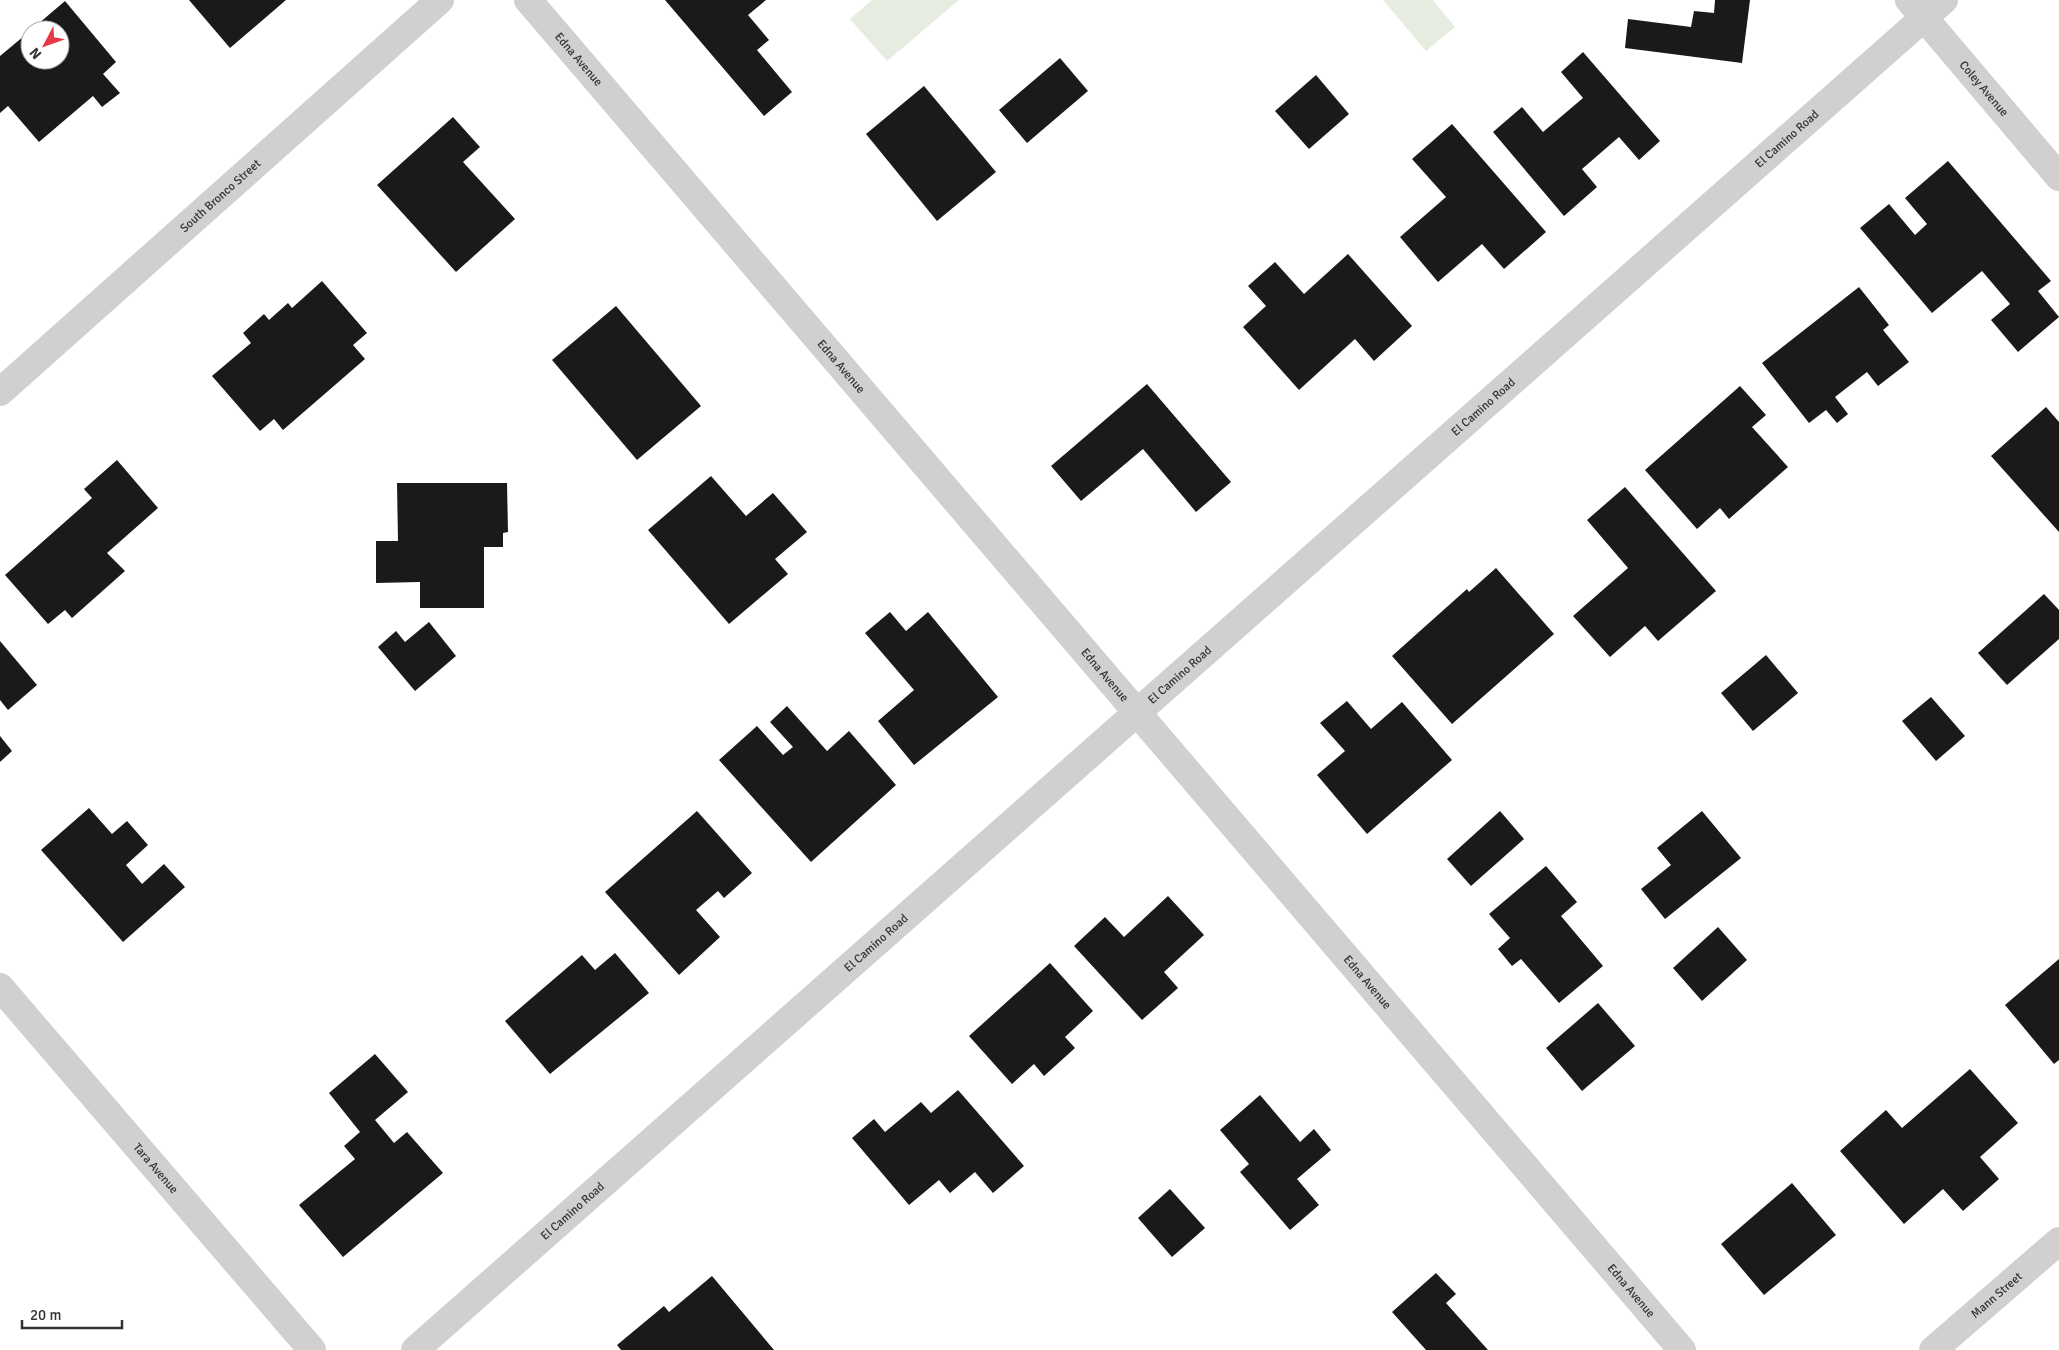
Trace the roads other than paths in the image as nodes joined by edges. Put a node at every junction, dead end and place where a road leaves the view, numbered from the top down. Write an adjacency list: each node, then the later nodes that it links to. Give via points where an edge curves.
1 (440, 0): 6 (street, South Bronco Street)
2 (528, 0): 7 (street, Edna Avenue)
3 (1944, 0): 4 (street, El Camino Road)
4 (1916, 9): 5 (street, Coley Avenue); 7 (street, El Camino Road)
5 (2059, 178)
6 (0, 392)
7 (1138, 713): 11 (street, El Camino Road); 12 (street, Edna Avenue)
8 (0, 987): 10 (street, Tara Avenue)
9 (2059, 1241): 13 (street, Mann Street)
10 (312, 1350)
11 (415, 1350)
12 (1682, 1350)
13 (1933, 1350)

